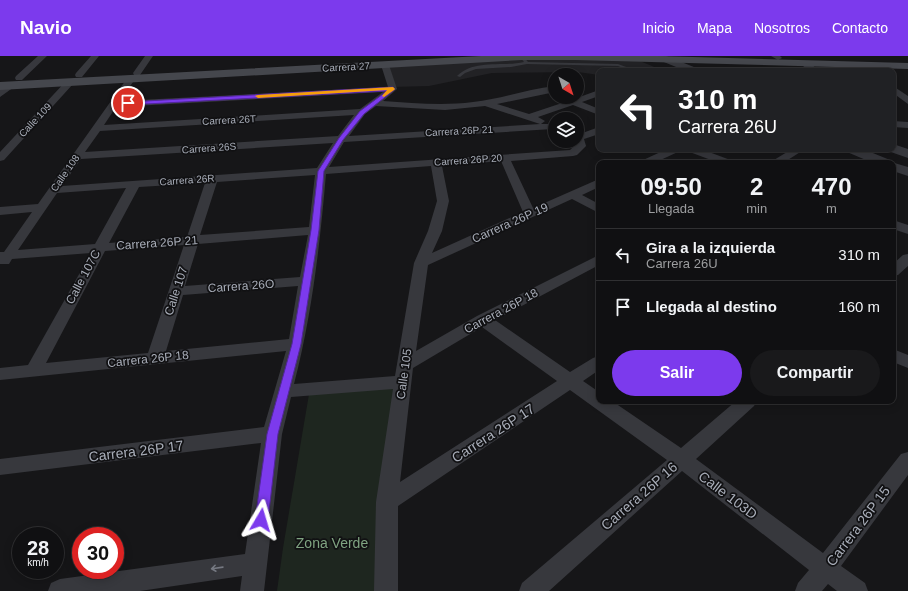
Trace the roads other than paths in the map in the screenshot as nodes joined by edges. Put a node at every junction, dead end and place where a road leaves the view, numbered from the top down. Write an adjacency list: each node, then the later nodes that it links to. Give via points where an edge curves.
1 (43, 56): 24 (street)
2 (95, 56): 23 (street, Calle 109)
3 (149, 56): 20 (street, Calle 108)
4 (438, 56): 10 (main road, Carrera 27)
5 (657, 56): 8 (street)
6 (777, 57): 8 (main road, Carrera 27); 12 (main road, Carrera 27)
7 (631, 58): 8 (main road, Carrera 27); 9 (main road, Carrera 27, via 575,57); 16 (street)
8 (672, 58): 11 (main road, Carrera 27); 17 (street)
9 (524, 60): 10 (main road, Carrera 27, via 476,58); 15 (lane, via 618,65); 21 (lane, via 516,66 476,67 465,70)
10 (385, 61): 20 (main road, Carrera 27); 25 (street)
11 (743, 62): 14 (main road, Carrera 27); 18 (main road)
12 (908, 62)
13 (908, 66): 19 (main road, Carrera 27)
14 (810, 67): 19 (main road, Carrera 27)
15 (626, 68)
16 (658, 68)
17 (690, 68)
18 (726, 68)
19 (866, 68)
20 (134, 76): 23 (main road, Carrera 27); 35 (street, Calle 108)
21 (459, 76)
22 (0, 79): 24 (main road, Carrera 27)
23 (74, 79): 24 (main road, Carrera 27); 58 (street, Calle 109)
24 (10, 83): 28 (street)
25 (393, 89): 32 (street); 35 (street)
26 (548, 90): 33 (street)
27 (896, 92): 31 (street)
28 (0, 94)
29 (596, 94): 30 (street)
30 (584, 98)
31 (908, 102): 34 (street)
32 (376, 103): 33 (street, via 420,110); 39 (street)
33 (486, 103): 40 (street)
34 (896, 103)
35 (113, 104): 45 (street, Calle 108)
36 (568, 104): 40 (street)
37 (579, 104): 38 (street)
38 (596, 111)
39 (362, 112): 45 (street, Carrera 26T); 48 (street)
40 (530, 117): 41 (street)
41 (548, 124)
42 (896, 124): 43 (street)
43 (908, 125)
44 (548, 126): 48 (street, Carrera 26P 21, via 424,130)
45 (96, 128): 56 (street, Calle 108)
46 (596, 131): 47 (street, Carrera 26P 20)
47 (584, 135)
48 (341, 139): 56 (street, Carrera 26S); 65 (street)
49 (579, 148): 57 (street, Carrera 26P 20, via 573,153)
50 (896, 149): 55 (street)
51 (669, 152): 59 (street)
52 (699, 152): 60 (street)
53 (795, 152): 61 (street)
54 (859, 152): 62 (street)
55 (908, 154)
56 (77, 156): 70 (street, Calle 108)
57 (504, 157): 63 (street, Carrera 26P 20); 75 (street)
58 (0, 158)
59 (652, 160)
60 (721, 160)
61 (780, 160)
62 (878, 160)
63 (436, 163): 65 (street, Carrera 26P 20); 84 (street, Calle 105, via 443,200 435,231)
64 (896, 167): 66 (street)
65 (321, 171): 67 (street, Carrera 26R); 77 (street)
66 (908, 172)
67 (212, 178): 69 (street, Carrera 26R); 79 (street, Calle 107)
68 (596, 184): 71 (street, Carrera 26P 19)
69 (134, 185): 70 (street, Carrera 26R); 80 (street, Calle 107C)
70 (53, 190): 73 (street, Calle 108)
71 (573, 195): 72 (street); 75 (street, Carrera 26P 19)
72 (596, 207)
73 (41, 208): 74 (street); 82 (street, Calle 108)
74 (0, 211)
75 (530, 214): 84 (street, Carrera 26P 19)
76 (896, 225): 78 (street)
77 (315, 230): 79 (street, Carrera 26P 21); 86 (street)
78 (908, 230)
79 (193, 240): 80 (street, Carrera 26P 21); 87 (street, Calle 107)
80 (98, 248): 82 (street, Carrera 26P 21); 94 (street, Calle 107C)
81 (908, 258): 85 (street)
82 (3, 259)
83 (596, 261): 88 (street, Carrera 26P 18)
84 (421, 263): 96 (street, Calle 105)
85 (896, 269)
86 (306, 281): 87 (street, Carrera 26O); 89 (street)
87 (176, 291): 91 (street, Calle 107)
88 (483, 320): 96 (street, Carrera 26P 18); 97 (street, Calle 103D)
89 (296, 344): 91 (street, Carrera 26P 18); 98 (street)
90 (896, 356): 92 (street)
91 (155, 358): 94 (street, Carrera 26P 18)
92 (908, 362)
93 (596, 364): 97 (street, Carrera 26P 17)
94 (34, 370): 95 (street, Carrera 26P 18)
95 (0, 374)
96 (404, 374): 98 (street); 106 (street, Calle 105)
97 (572, 381): 99 (street, Calle 103D); 106 (street, Carrera 26P 17)
98 (284, 391): 102 (street)
99 (596, 398)
100 (604, 404): 103 (street, Calle 103D)
101 (745, 404): 103 (street, Carrera 26P 16)
102 (272, 434): 105 (street, Carrera 26P 17); 107 (street)
103 (681, 459): 108 (street, Calle 103D); 112 (street, Carrera 26P 16)
104 (908, 460): 108 (street, Carrera 26P 15)
105 (0, 467)
106 (387, 502): 111 (street, Calle 105)
107 (256, 563): 109 (street, one-way to 109); 110 (street)
108 (825, 569): 113 (street, Carrera 26P 15); 114 (street, Calle 103D)
109 (60, 591)
110 (252, 591)
111 (386, 591)
112 (531, 591)
113 (807, 591)
114 (856, 591)

